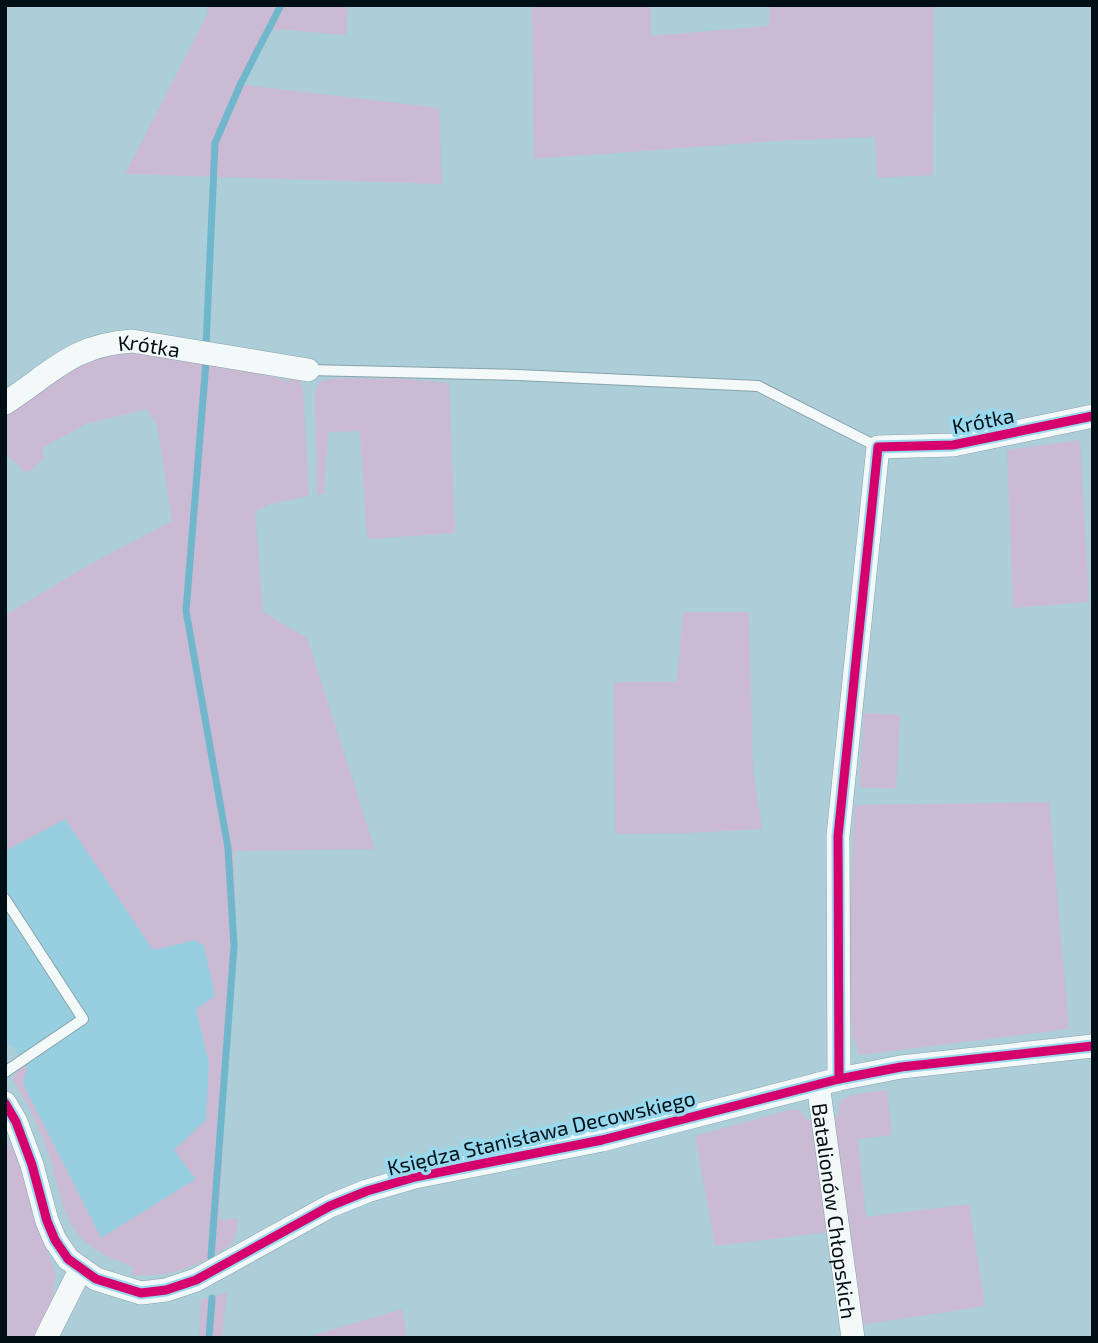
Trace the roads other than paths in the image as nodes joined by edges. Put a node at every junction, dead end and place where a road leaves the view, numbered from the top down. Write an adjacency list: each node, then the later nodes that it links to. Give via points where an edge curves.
1 (308, 370): 2 (street, Krótka, via 132,341 107,343 67,359); 4 (lane, via 758,386)
2 (5, 403)
3 (1093, 416): 4 (street, Krótka, via 953,445)
4 (878, 447): 8 (street, Batalionów Chłopskich, via 838,836)
5 (5, 899): 7 (lane, via 83,1019)
6 (1093, 1046): 8 (street, Księdza Stanisława Decowskiego, via 901,1067)
7 (5, 1072)
8 (829, 1081): 10 (street, Księdza Stanisława Decowskiego, via 603,1140 415,1177 367,1191 301,1221 195,1280 166,1290 141,1293); 12 (street, Batalionów Chłopskich)
9 (5, 1103): 10 (street, Księdza Stanisława Decowskiego, via 28,1154 55,1240)
10 (80, 1270): 11 (street)
11 (46, 1338)
12 (853, 1338)

